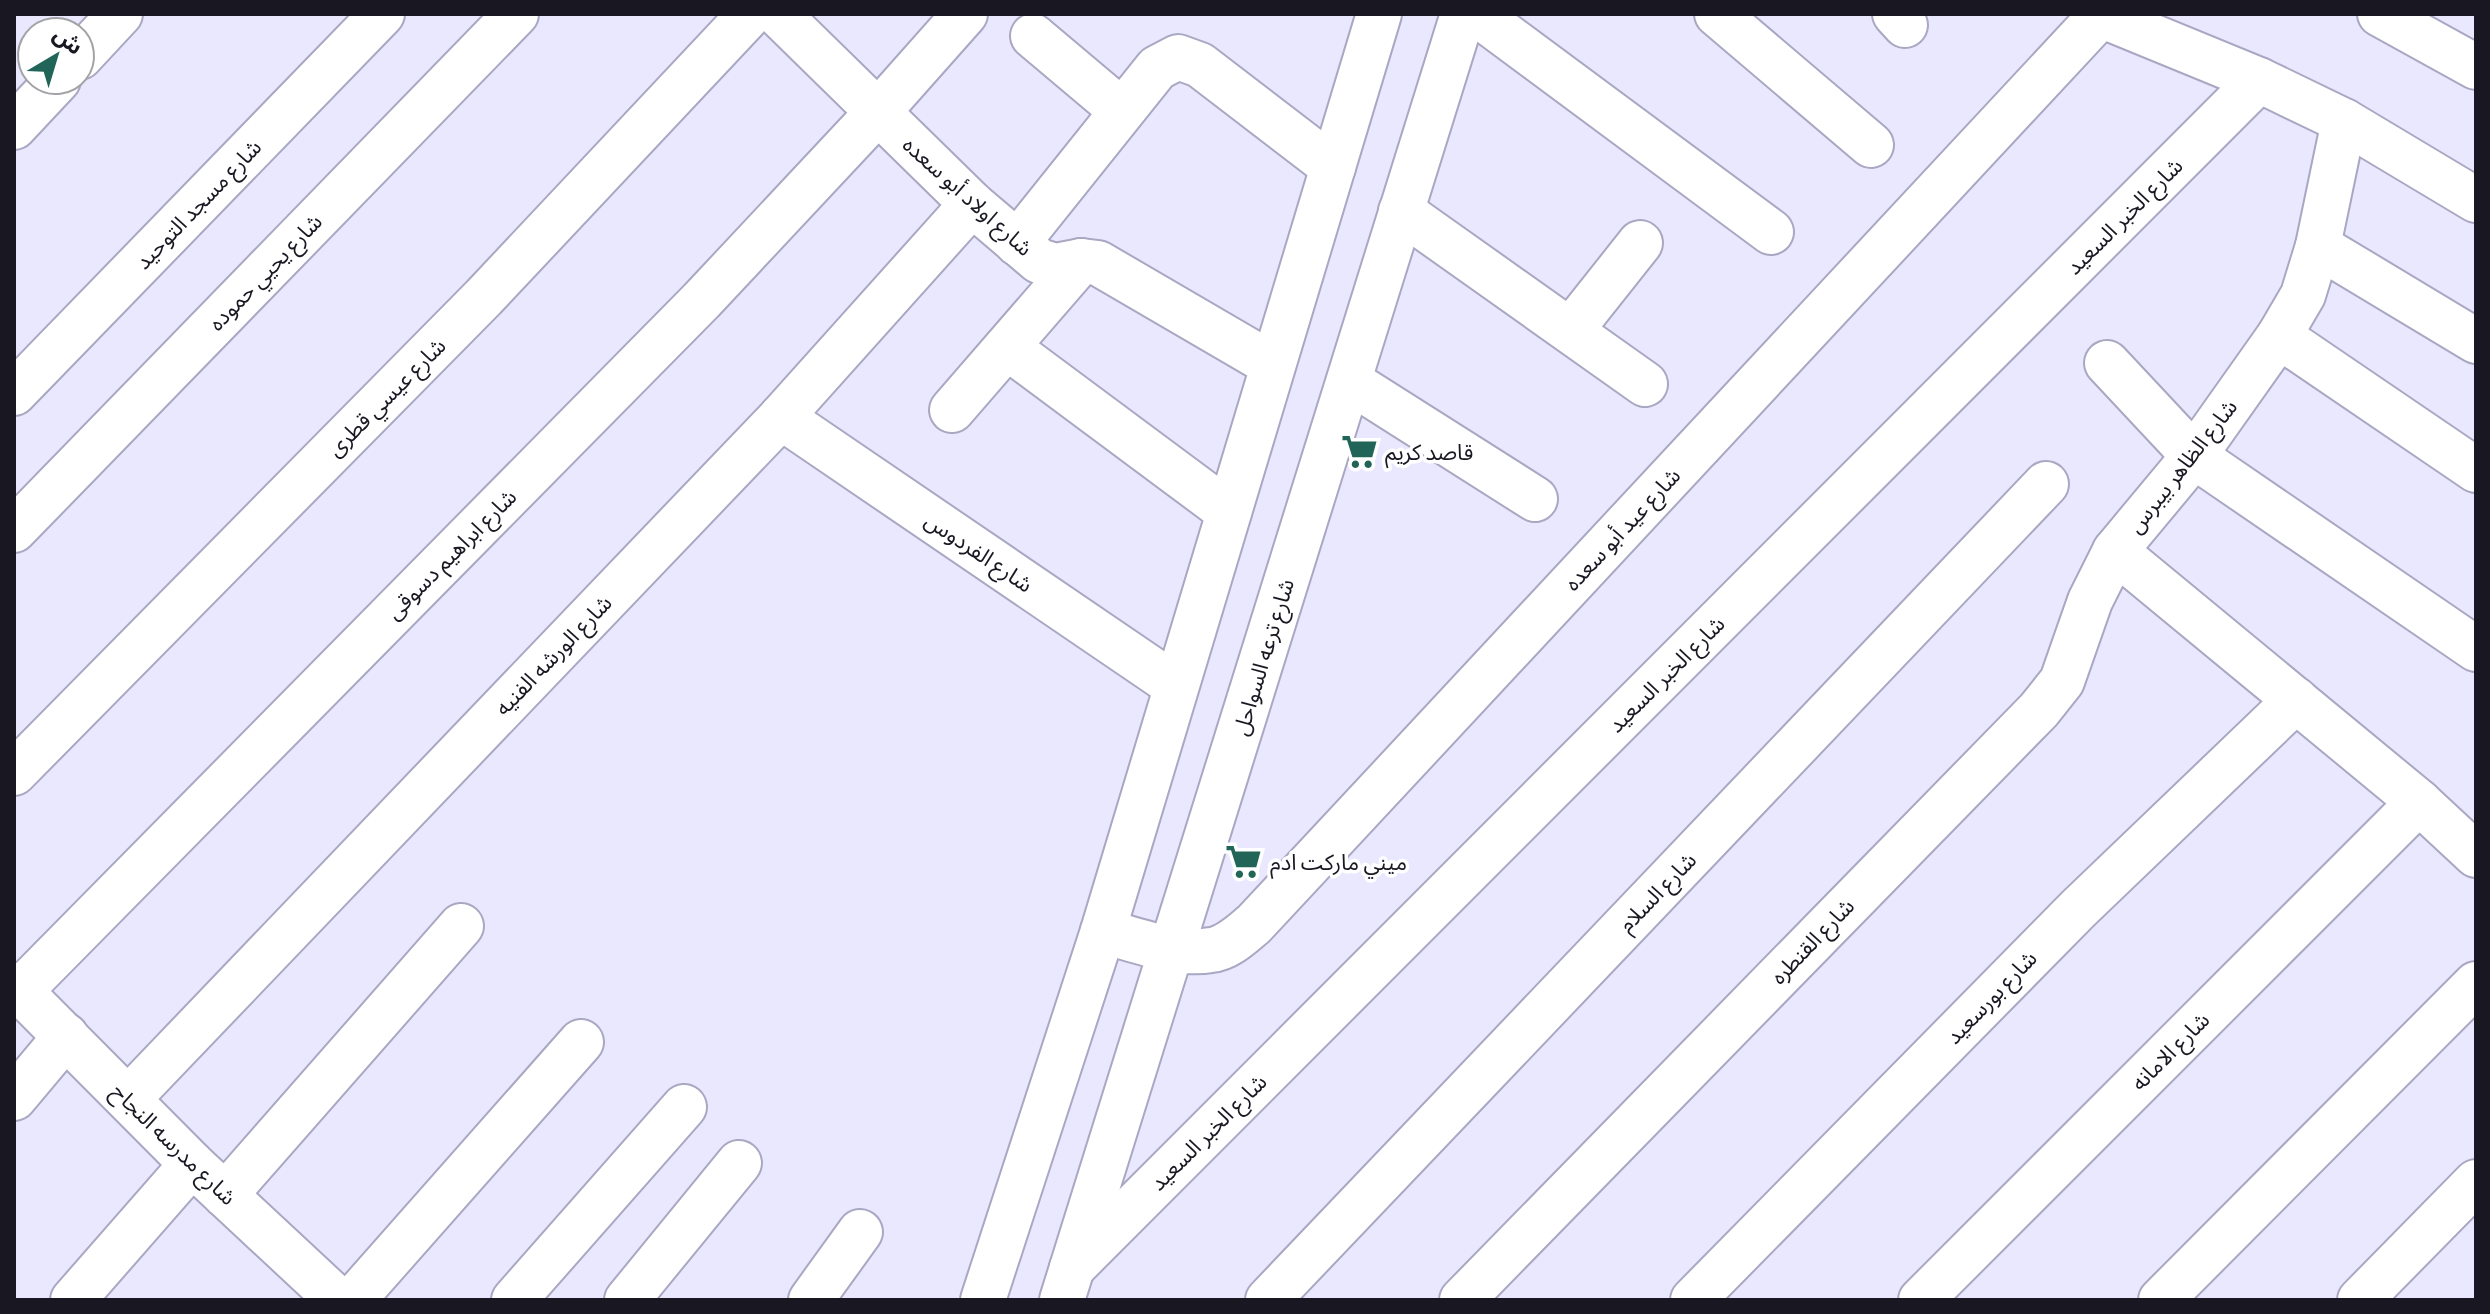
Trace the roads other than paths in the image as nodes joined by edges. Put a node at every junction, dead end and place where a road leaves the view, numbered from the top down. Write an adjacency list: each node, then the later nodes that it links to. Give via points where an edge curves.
1 (120, 14): 15 (street)
2 (382, 14): 41 (street, شارع مسجد التوحيد)
3 (516, 14): 49 (street, شارع يحيي حموده)
4 (750, 14): 54 (street, شارع عيسي قطرى, via 484,297)
5 (965, 14): 20 (street, شارع ابراهيم دسوقى)
6 (1379, 14): 24 (street)
7 (1463, 14): 27 (street, شارع ترعه السواحل)
8 (1477, 14): 28 (street)
9 (1717, 14): 23 (street)
10 (2380, 14): 16 (street)
11 (2099, 15): 13 (street); 59 (street, شارع عيد أبو سعده, via 1254,924 1212,950)
12 (803, 22): 20 (street, شارع اولاد أبو سعده)
13 (2176, 28): 17 (street)
14 (1033, 36): 19 (street)
15 (96, 40)
16 (2476, 67)
17 (2259, 80): 21 (street); 72 (street, شارع الخبر السعيد)
18 (43, 96): 22 (street)
19 (1122, 111): 24 (street, via 1157,68 1178,57 1200,65); 29 (street)
20 (878, 112): 26 (street, شارع اولاد أبو سعده); 61 (street, شارع ابراهيم دسوقى, via 702,300)
21 (2344, 121): 25 (street); 31 (street, شارع الظاهر بيبرس)
22 (14, 127)
23 (1871, 145)
24 (1333, 167): 38 (street)
25 (2476, 200)
26 (972, 204): 29 (street, شارع اولاد أبو سعده); 43 (street, شارع الورشه الفنيه)
27 (1401, 211): 33 (street); 39 (street, شارع ترعه السواحل)
28 (1771, 232)
29 (1017, 243): 32 (street, شارع اولاد أبو سعده, via 1047,264)
30 (1640, 243): 33 (street)
31 (2318, 246): 34 (street, شارع الظاهر بيبرس, via 2303,295); 35 (street)
32 (1081, 261): 36 (street); 38 (street, شارع اولاد أبو سعده, via 1113,270)
33 (1571, 330): 40 (street)
34 (2279, 336): 44 (street, شارع الظاهر بيبرس); 45 (street)
35 (2476, 341)
36 (1007, 347): 42 (street); 48 (street)
37 (2107, 363): 44 (street)
38 (1273, 365): 48 (street)
39 (1349, 381): 47 (street); 59 (street, شارع ترعه السواحل)
40 (1645, 384)
41 (14, 393)
42 (952, 410)
43 (781, 417): 52 (street, شارع الفردوس); 65 (street, شارع الورشه الفنيه)
44 (2194, 456): 50 (street, شارع الظاهر بيبرس); 51 (street)
45 (2476, 470)
46 (2046, 484): 80 (street, شارع السلام)
47 (1535, 499)
48 (1229, 512): 52 (street)
49 (14, 530)
50 (2115, 551): 53 (street, شارع الظاهر بيبرس); 81 (street, شارع القنطره, via 2090,601 2062,681 2039,710)
51 (2476, 649)
52 (1176, 686): 58 (street)
53 (2296, 700): 55 (street, شارع الظاهر بيبرس); 82 (street, شارع بورسعيد, via 2078,909)
54 (14, 773)
55 (2419, 802): 56 (street, شارع الظاهر بيبرس); 83 (street, شارع الامانه)
56 (2476, 855)
57 (461, 926): 70 (street)
58 (1103, 931): 59 (street, شارع عيد أبو سعده); 79 (street)
59 (1171, 949): 72 (street, شارع ترعه السواحل)
60 (2476, 984): 84 (street)
61 (17, 988): 62 (street, شارع مدرسه النجاح)
62 (66, 1036): 64 (street); 65 (street, شارع مدرسه النجاح)
63 (581, 1042): 75 (street)
64 (14, 1098)
65 (128, 1099): 68 (street, شارع مدرسه النجاح)
66 (684, 1107): 76 (street)
67 (739, 1163): 77 (street)
68 (192, 1164): 70 (street, شارع مدرسه النجاح); 73 (street)
69 (2476, 1182): 85 (street)
70 (225, 1195): 74 (street, شارع مدرسه النجاح)
71 (860, 1232): 78 (street)
72 (1067, 1284)
73 (73, 1300)
74 (338, 1300)
75 (353, 1300)
76 (514, 1300)
77 (627, 1300)
78 (811, 1300)
79 (983, 1300)
80 (1268, 1300)
81 (1462, 1300)
82 (1693, 1300)
83 (1921, 1300)
84 (2161, 1300)
85 (2360, 1300)

